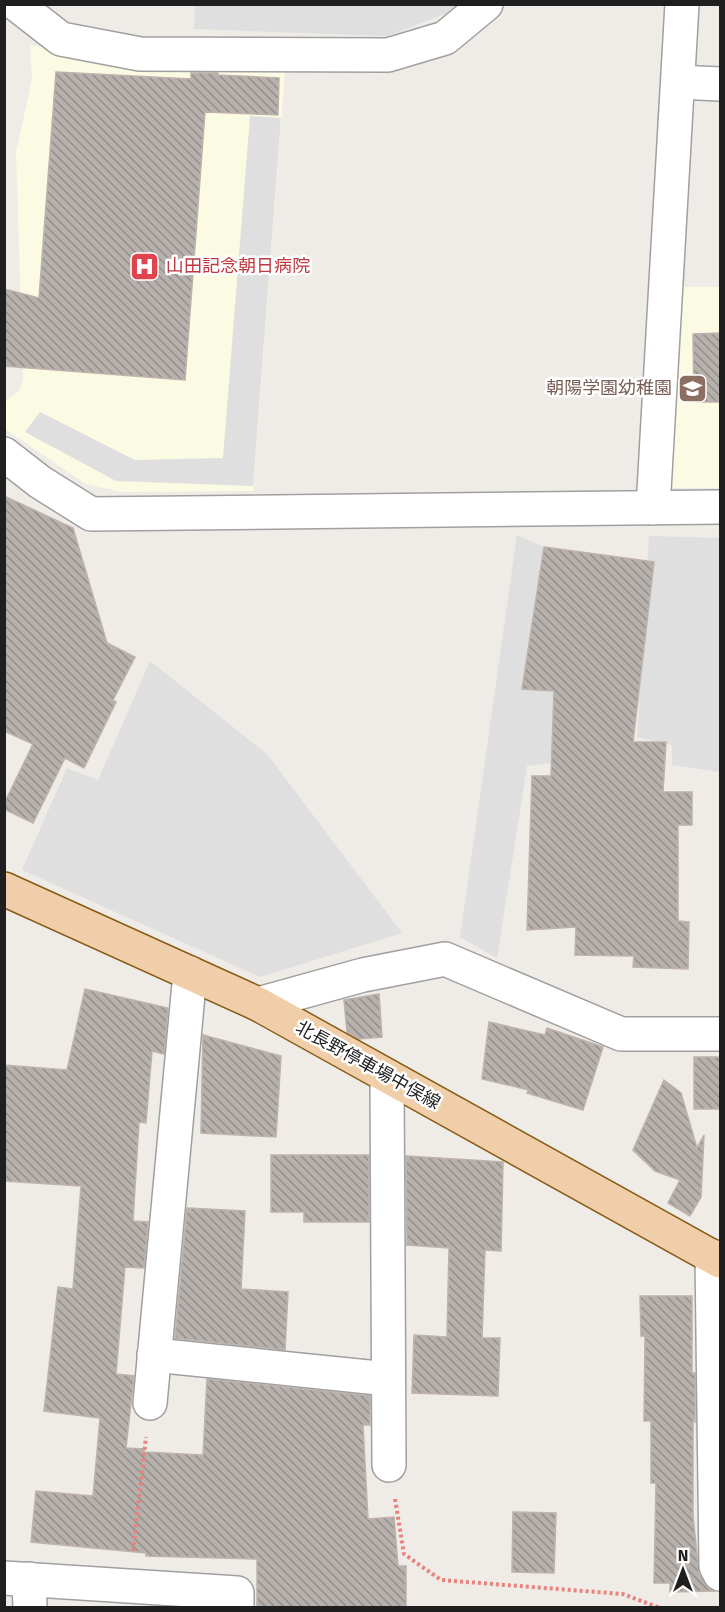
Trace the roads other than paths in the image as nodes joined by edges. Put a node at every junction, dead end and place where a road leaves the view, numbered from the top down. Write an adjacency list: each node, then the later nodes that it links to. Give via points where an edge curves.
1 (16, 4): 2 (street, via 61,39 140,54 377,55 445,38)
2 (486, 4)
3 (682, 4): 4 (street)
4 (678, 82): 5 (street); 8 (street)
5 (720, 84)
6 (4, 454): 8 (street, via 91,514)
7 (720, 507): 8 (street)
8 (653, 508)
9 (4, 889): 10 (main road, 北長野停車場中俣線)
10 (190, 973): 11 (main road, 北長野停車場中俣線); 15 (street)
11 (258, 1004): 12 (street, via 363,975 445,959 621,1034); 13 (main road, 北長野停車場中俣線)
12 (720, 1034)
13 (387, 1076): 14 (main road, 北長野停車場中俣線); 16 (street)
14 (716, 1259): 19 (street, via 716,1566)
15 (154, 1355): 16 (street); 17 (street)
16 (388, 1379): 18 (street)
17 (150, 1403)
18 (389, 1465)
19 (720, 1574)
20 (21, 1588): 21 (street, via 129,1586 237,1593)
21 (237, 1608)

